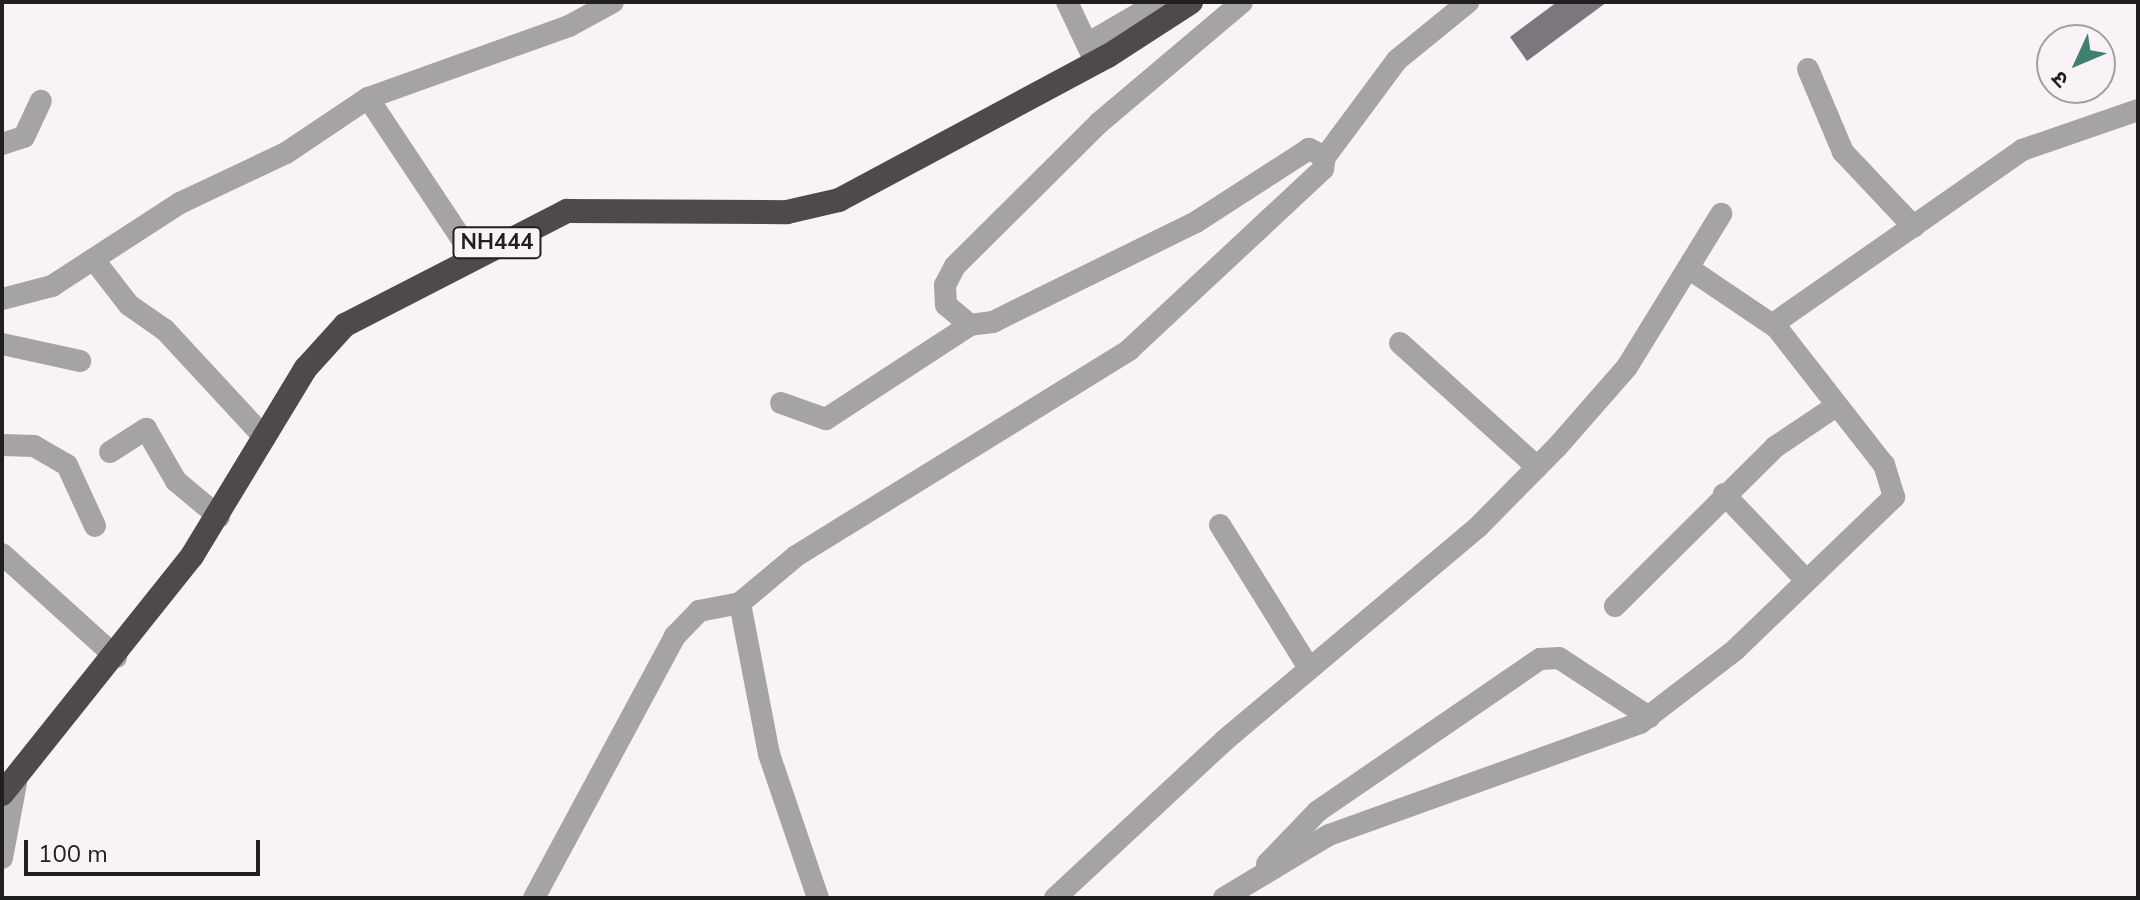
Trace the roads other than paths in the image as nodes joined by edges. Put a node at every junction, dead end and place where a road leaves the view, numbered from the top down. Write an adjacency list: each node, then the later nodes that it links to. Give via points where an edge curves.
1 (613, 2): 9 (street, via 569,26)
2 (1067, 2): 7 (street)
3 (1159, 2): 7 (street)
4 (1191, 2): 7 (highway, NH444)
5 (1242, 2): 21 (street, via 1099,123 955,266 944,296)
6 (1468, 2): 13 (street, via 1397,60)
7 (1091, 53): 16 (highway, NH444, via 871,185 815,208 591,206 544,218)
8 (1808, 69): 15 (street, via 1843,152)
9 (368, 98): 16 (street); 17 (street)
10 (41, 101): 12 (street, via 24,137)
11 (2138, 110): 15 (street, via 2022,150)
12 (2, 144)
13 (1325, 157): 21 (street, via 1309,149 1196,222 1036,303); 37 (street, via 1323,169 1129,350 796,556)
14 (1721, 214): 18 (street)
15 (1914, 227): 20 (street)
16 (473, 256): 27 (highway, NH444, via 345,325 306,368)
17 (94, 260): 19 (street, via 41,292); 27 (street, via 129,305 165,330)
18 (1688, 268): 20 (street); 30 (street, via 1627,367)
19 (2, 299)
20 (1773, 324): 26 (street)
21 (970, 325): 25 (street, via 826,419)
22 (1400, 343): 30 (street)
23 (2, 344): 24 (street)
24 (80, 361)
25 (781, 403)
26 (1836, 406): 31 (street, via 1775,447); 36 (street, via 1895,489)
27 (265, 438): 32 (highway, NH444)
28 (2, 445): 34 (street, via 34,446 72,469)
29 (110, 452): 32 (street, via 146,429 176,481)
30 (1537, 467): 40 (street, via 1441,559)
31 (1724, 494): 36 (street); 38 (street)
32 (219, 517): 39 (highway, NH444)
33 (1220, 525): 40 (street)
34 (95, 526)
35 (2, 554): 39 (street)
36 (1806, 580): 41 (street, via 1735,650)
37 (740, 603): 45 (street, via 699,611 675,636); 46 (street, via 769,754)
38 (1615, 606)
39 (116, 657): 42 (highway, NH444)
40 (1309, 668): 47 (street)
41 (1649, 717): 44 (street, via 1599,743 1329,835); 44 (street, via 1559,658 1540,659 1318,811)
42 (9, 789): 43 (street)
43 (2, 858)
44 (1259, 874): 48 (street)
45 (534, 898)
46 (818, 898)
47 (1055, 898)
48 (1224, 898)

